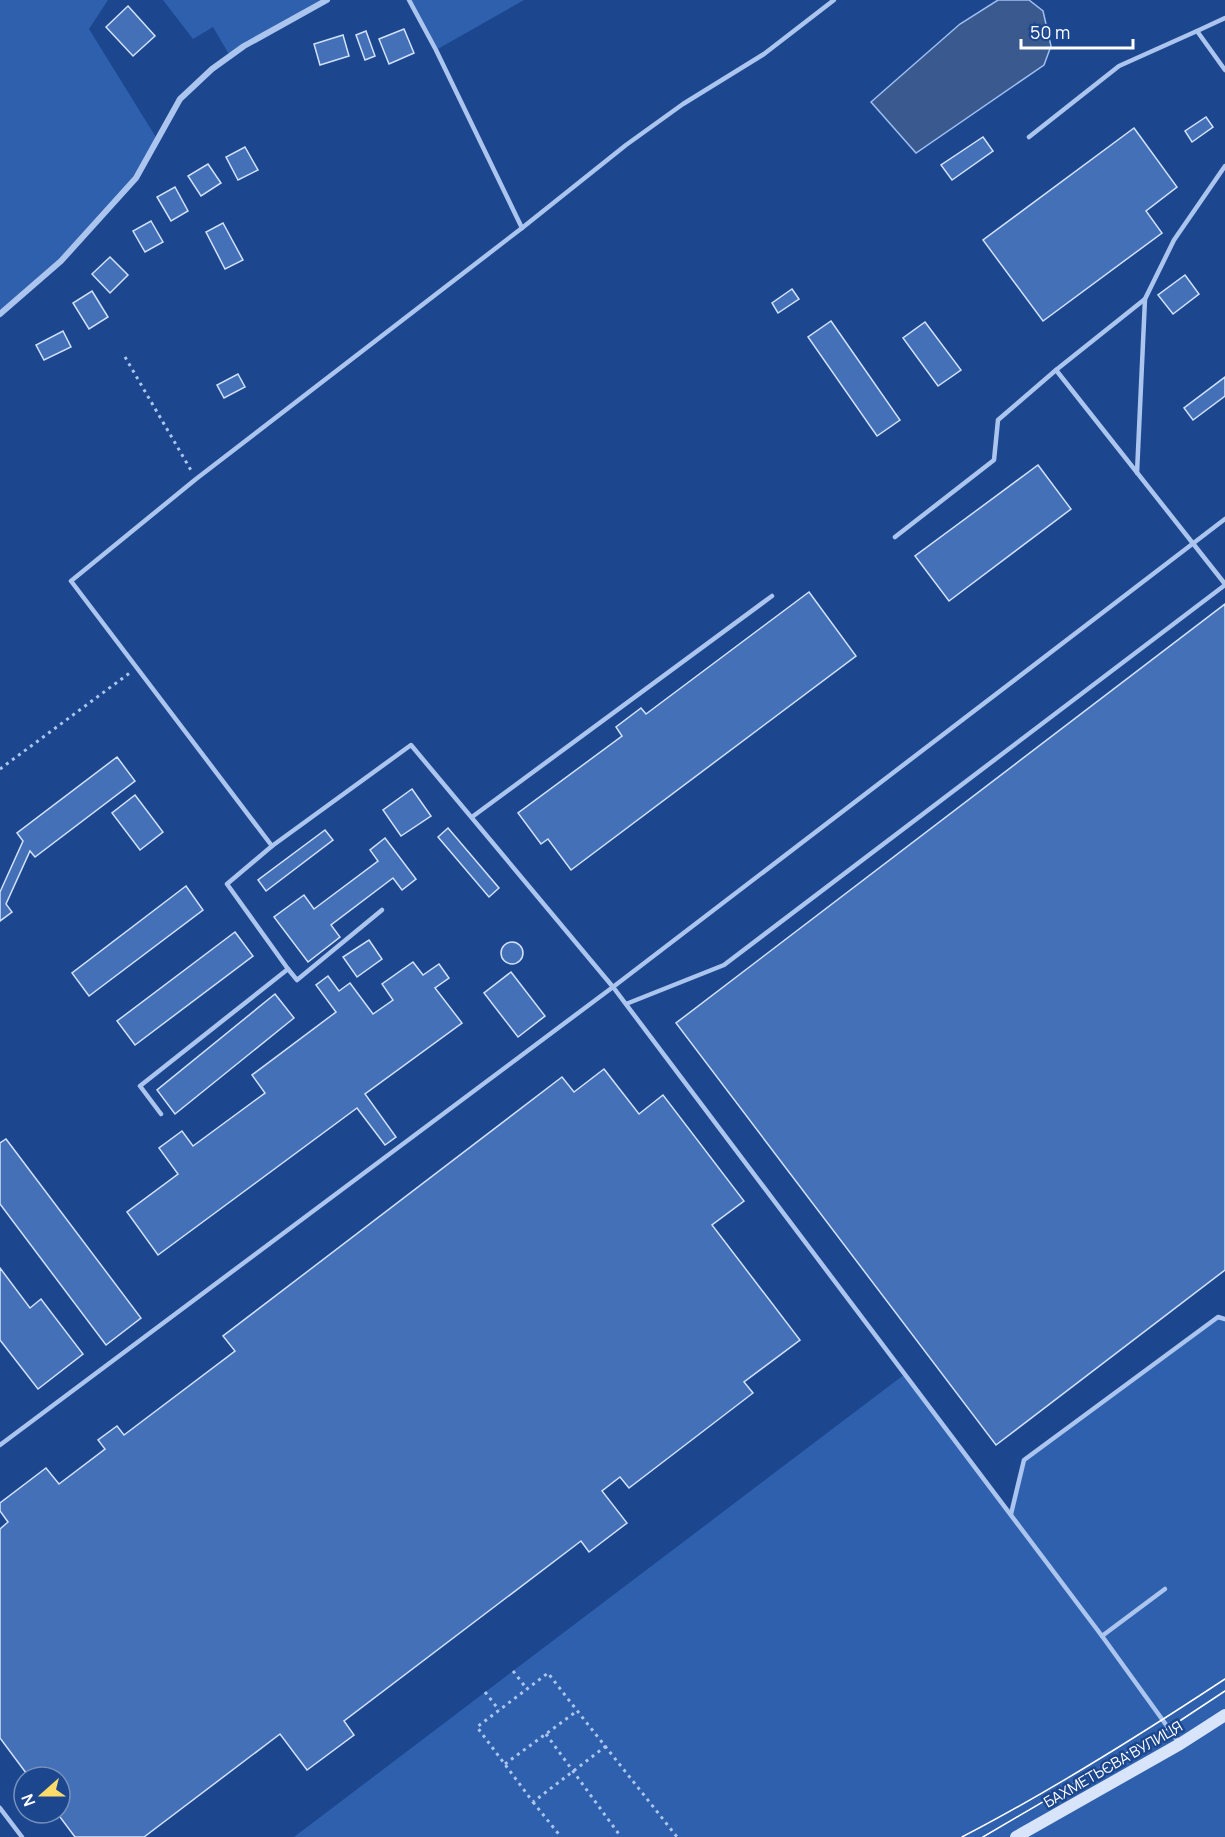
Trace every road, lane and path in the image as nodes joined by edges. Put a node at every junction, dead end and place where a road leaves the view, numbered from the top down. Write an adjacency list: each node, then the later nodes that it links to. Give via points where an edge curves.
1 (327, 0): 11 (street, via 244,46 180,99 136,178 61,261)
2 (409, 0): 9 (lane)
3 (834, 0): 9 (lane, via 764,54 682,104)
4 (1225, 18): 5 (lane)
5 (1197, 31): 6 (lane); 7 (lane, via 1119,66)
6 (1225, 70)
7 (1029, 137)
8 (1225, 166): 10 (lane, via 1174,240)
9 (522, 228): 15 (lane)
10 (1145, 299): 13 (lane); 14 (lane)
11 (0, 314)
12 (125, 357): 15 (path)
13 (1056, 370): 14 (lane); 17 (lane, via 998,420 994,460)
14 (1137, 473): 18 (lane)
15 (196, 479): 21 (lane, via 71,581)
16 (1225, 519): 18 (lane)
17 (895, 537)
18 (1193, 543): 19 (lane); 27 (lane)
19 (1225, 585): 28 (lane, via 724,964)
20 (772, 596): 23 (lane)
21 (136, 668): 22 (path); 24 (lane)
22 (0, 769)
23 (472, 817): 24 (lane, via 411,745); 27 (lane)
24 (272, 846): 26 (lane, via 227,884)
25 (382, 910): 26 (lane, via 297,980)
26 (288, 969): 29 (lane, via 140,1086)
27 (613, 987): 28 (lane); 31 (lane)
28 (626, 1004): 32 (lane)
29 (161, 1114)
30 (1225, 1319): 32 (lane, via 1218,1317 1024,1460)
31 (0, 1445)
32 (1011, 1514): 34 (lane)
33 (1165, 1588): 34 (lane)
34 (1102, 1636): 42 (lane)
35 (513, 1671): 36 (path)
36 (527, 1689): 38 (path); 39 (path, via 548,1673)
37 (485, 1692): 38 (path)
38 (499, 1710): 44 (path, via 477,1727)
39 (577, 1712): 41 (path); 43 (path)
40 (1225, 1715): 42 (main road, БАХМЕТЬЄВА ВУЛИЦЯ)
41 (546, 1734): 44 (path); 45 (path)
42 (1180, 1744): 52 (main road, БАХМЕТЬЄВА ВУЛИЦЯ)
43 (606, 1746): 45 (path); 51 (path)
44 (505, 1764): 46 (path)
45 (573, 1772): 46 (path); 50 (path)
46 (534, 1802): 49 (path)
47 (0, 1808): 48 (lane)
48 (22, 1837)
49 (561, 1837)
50 (621, 1837)
51 (677, 1837)
52 (1016, 1837)

